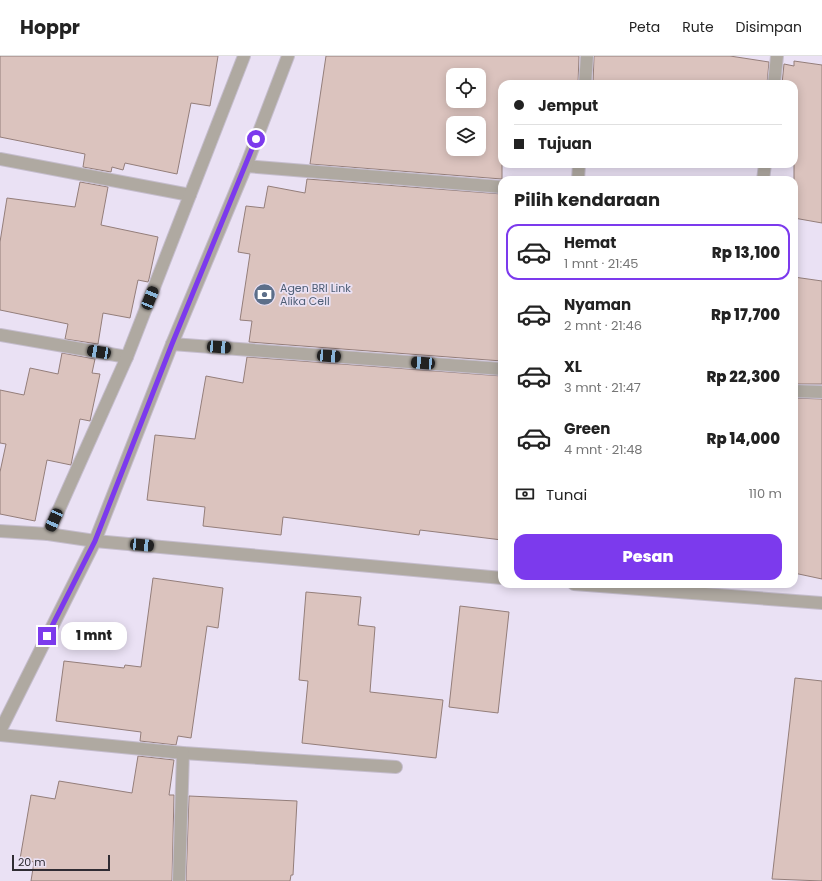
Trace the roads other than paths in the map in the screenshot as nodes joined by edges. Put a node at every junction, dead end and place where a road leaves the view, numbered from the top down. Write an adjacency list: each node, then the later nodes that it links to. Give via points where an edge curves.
1 (244, 56): 10 (street)
2 (288, 56): 8 (street)
3 (587, 56): 5 (street)
4 (777, 56): 6 (street)
5 (585, 80)
6 (774, 80)
7 (0, 159): 10 (street)
8 (246, 166): 9 (street); 12 (street)
9 (498, 187)
10 (190, 195): 13 (street)
11 (0, 335): 13 (street)
12 (172, 344): 14 (street); 19 (street)
13 (127, 356): 18 (street)
14 (498, 369)
15 (798, 391): 16 (street)
16 (822, 392)
17 (0, 531): 18 (street)
18 (48, 534): 19 (street)
19 (95, 541): 20 (street); 23 (street)
20 (498, 578)
21 (626, 588): 22 (street)
22 (822, 603)
23 (0, 731)
24 (0, 735): 25 (street)
25 (183, 753): 26 (street); 27 (street)
26 (396, 767)
27 (179, 881)

